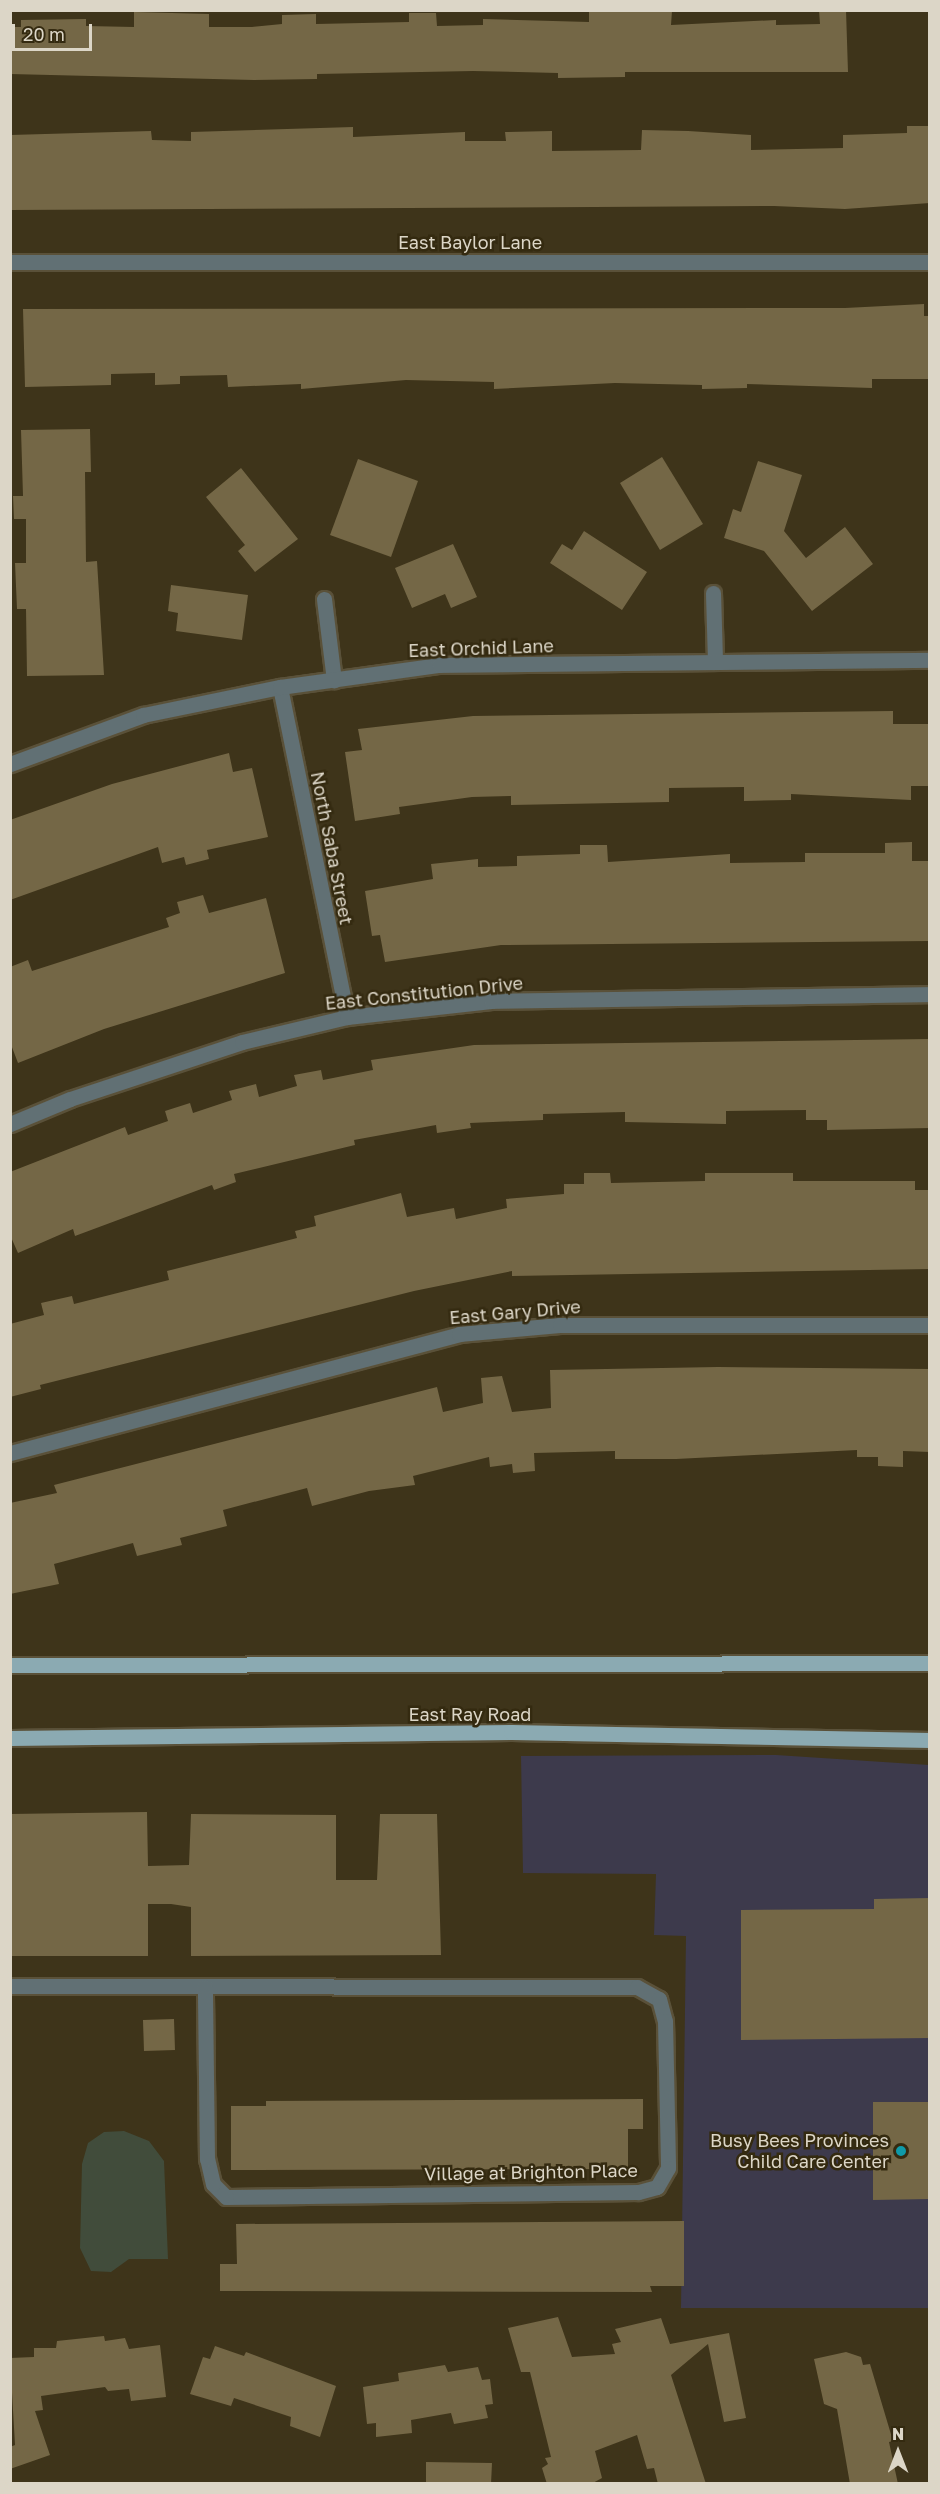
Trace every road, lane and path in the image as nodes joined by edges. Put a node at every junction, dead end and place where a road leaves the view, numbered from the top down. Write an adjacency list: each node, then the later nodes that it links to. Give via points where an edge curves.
1 (10, 262): 2 (street, East Baylor Lane)
2 (930, 262)
3 (713, 593): 6 (street)
4 (324, 599): 7 (street)
5 (930, 660): 6 (street, East Orchid Lane)
6 (715, 662): 7 (street, East Orchid Lane, via 439,665)
7 (334, 680): 8 (street, East Orchid Lane)
8 (280, 687): 9 (street, East Orchid Lane, via 143,715); 11 (street, North Saba Street)
9 (10, 765)
10 (930, 994): 11 (street, East Constitution Drive, via 490,1001)
11 (347, 1017): 12 (street, East Constitution Drive, via 242,1042)
12 (10, 1124)
13 (930, 1325): 14 (street, East Gary Drive, via 560,1325 459,1334)
14 (10, 1453)
15 (930, 1663): 16 (main road)
16 (10, 1665)
17 (10, 1738): 18 (main road, East Ray Road, via 511,1732)
18 (930, 1740)
19 (10, 1986): 20 (street, Village at Brighton Place)
20 (205, 1987): 20 (street, Village at Brighton Place, via 637,1987 659,1998 665,2021 668,2168 657,2187 638,2192 226,2197 213,2184 207,2159)

